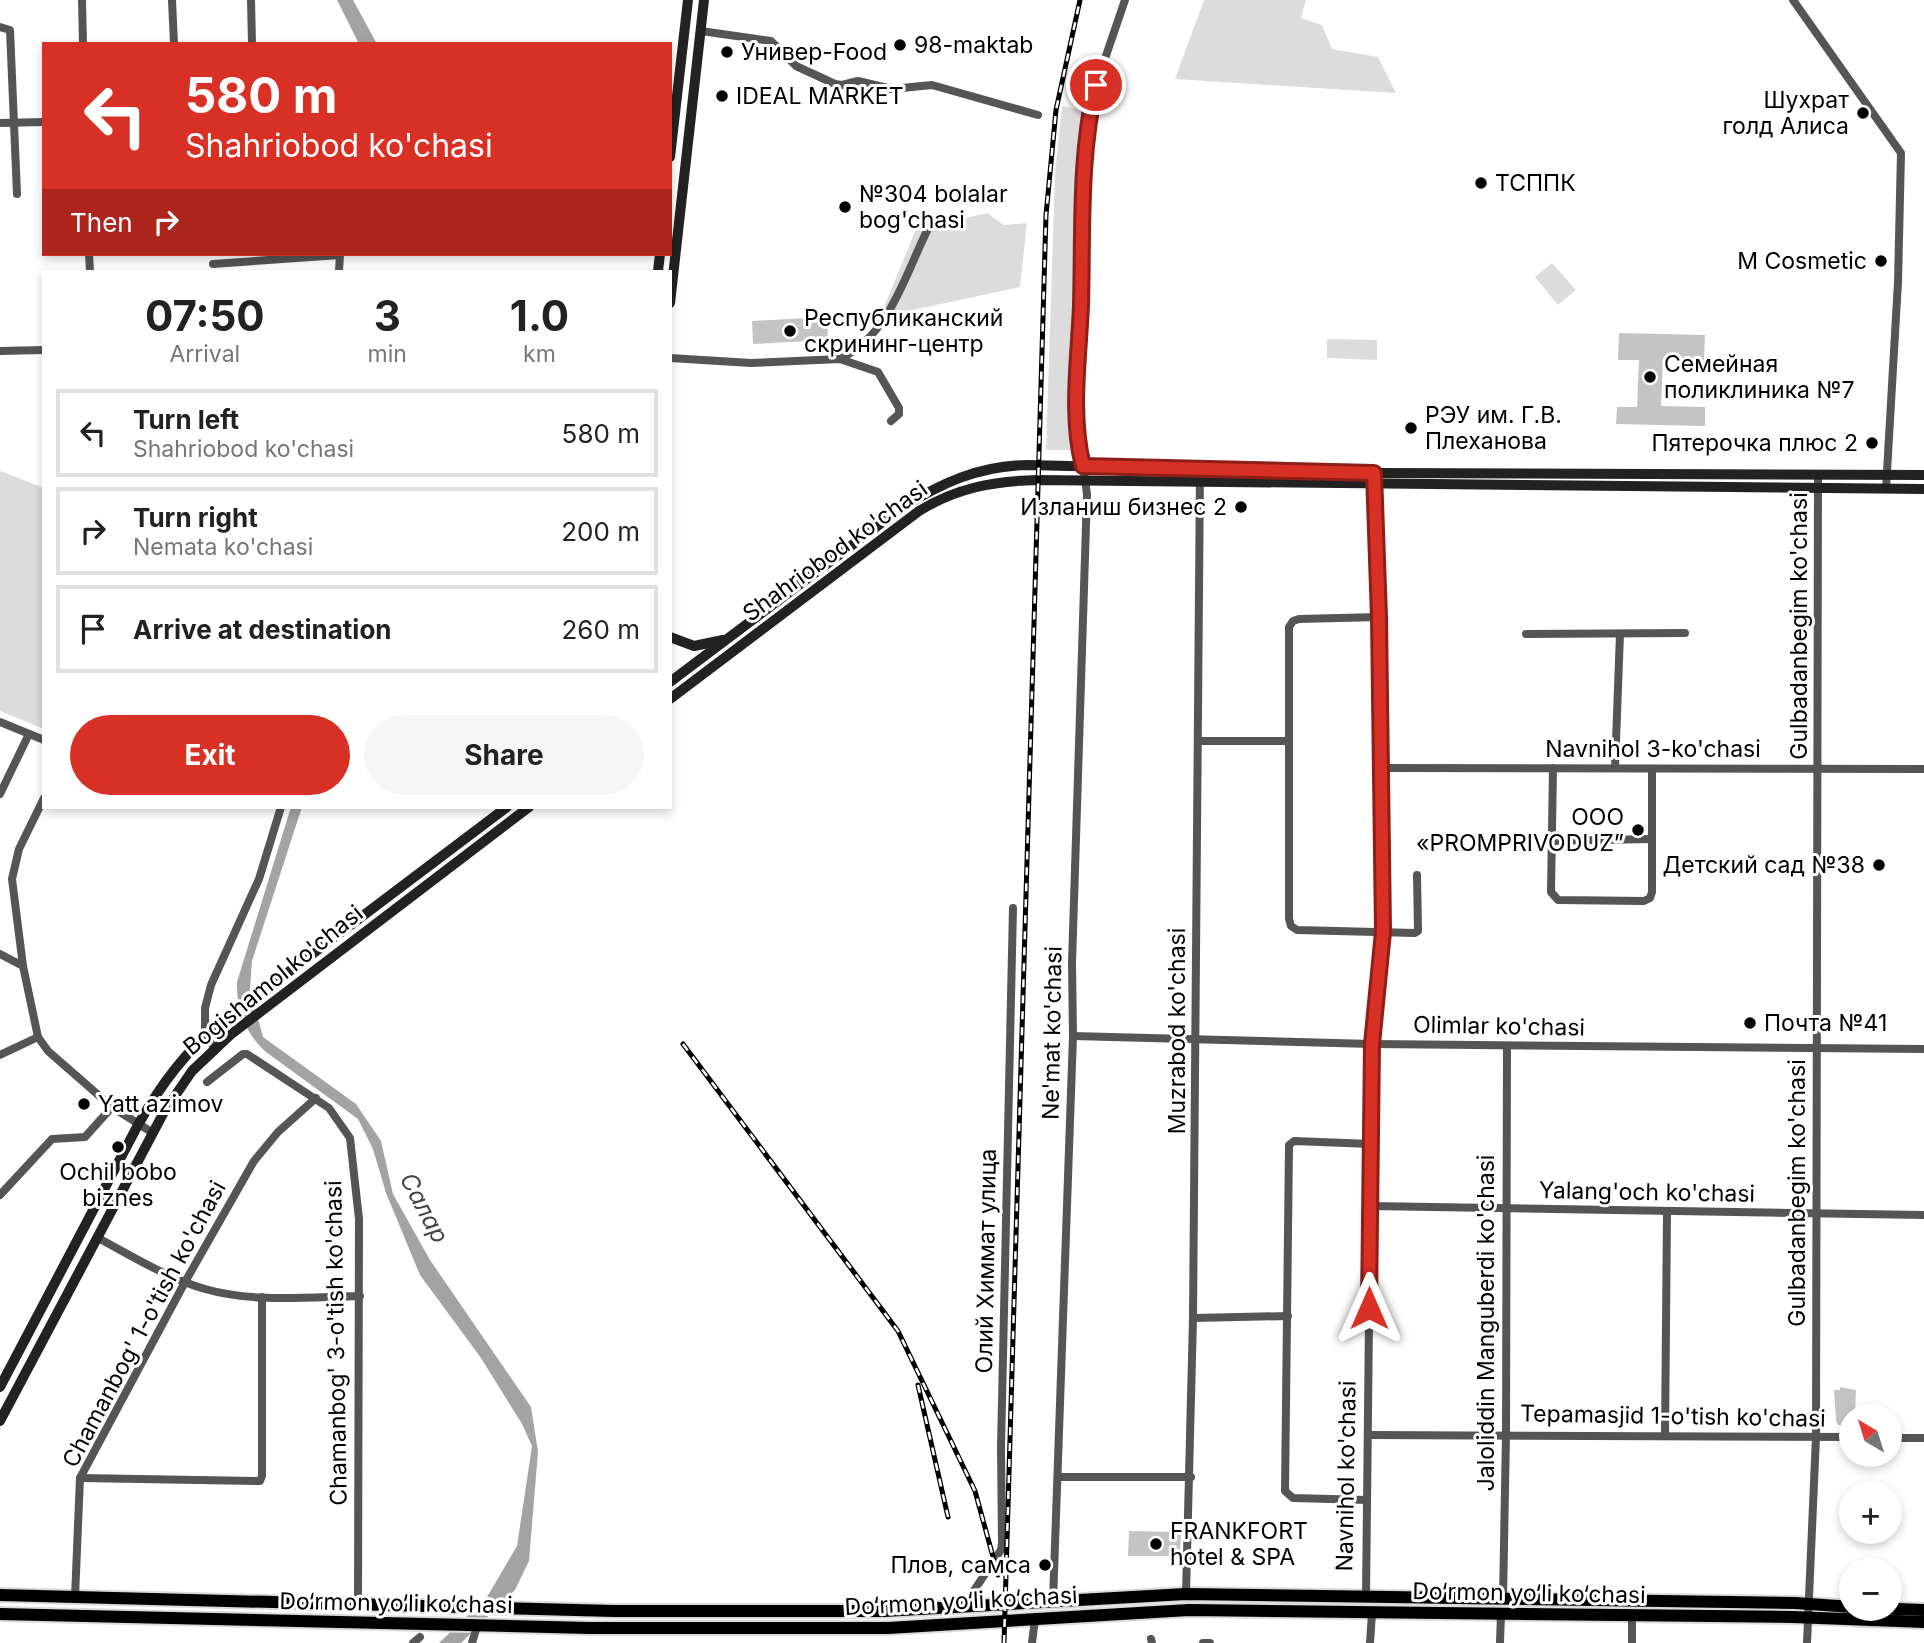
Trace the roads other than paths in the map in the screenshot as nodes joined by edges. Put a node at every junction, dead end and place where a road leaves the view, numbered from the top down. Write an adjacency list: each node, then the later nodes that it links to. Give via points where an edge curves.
1 (82, 0): 10 (street)
2 (172, 0): 11 (street)
3 (251, 0): 12 (street)
4 (688, 0): 17 (main road)
5 (704, 0): 9 (main road)
6 (1125, 0): 31 (street, Ne'mat ko'chasi, via 1096,85 1087,142 1077,425)
7 (1793, 0): 34 (street, via 1901,153)
8 (0, 27): 14 (street, via 10,30)
9 (701, 31): 13 (street, via 771,41 796,66 835,84 858,80 892,89 932,85); 19 (main road)
10 (83, 42)
11 (174, 42)
12 (252, 42)
13 (1038, 115)
14 (15, 122): 15 (street); 16 (street); 18 (street)
15 (42, 122)
16 (0, 123)
17 (672, 140)
18 (17, 194)
19 (676, 209): 23 (main road)
20 (932, 221): 29 (street, via 876,331 855,352)
21 (326, 256): 24 (street)
22 (659, 262): 23 (main road)
23 (675, 263): 25 (main road)
24 (213, 264)
25 (672, 287)
26 (42, 350): 27 (street)
27 (0, 351)
28 (672, 358): 29 (street, via 751,363)
29 (840, 359): 30 (street, via 878,372 899,408)
30 (891, 421)
31 (1083, 466): 32 (main road, Shahriobod ko'chasi); 37 (street, Ne'mat ko'chasi); 44 (main road, Shahriobod ko'chasi, via 996,466 949,481 892,515)
32 (1200, 469): 36 (main road, Shahriobod ko'chasi); 38 (street, Muzrabod ko'chasi)
33 (1818, 474): 34 (main road, Shahriobod ko'chasi); 36 (main road, Shahriobod ko'chasi); 39 (street, Gulbadanbegim ko'chasi)
34 (1886, 474): 35 (main road, Shahriobod ko'chasi); 40 (street)
35 (1924, 475)
36 (1374, 479): 38 (main road, Shahriobod ko'chasi); 39 (main road, Shahriobod ko'chasi); 42 (street, Navnihol ko'chasi)
37 (1085, 481): 38 (main road, Shahriobod ko'chasi); 49 (main road, Shahriobod ko'chasi, via 996,482 937,500); 76 (street, Ne'mat ko'chasi)
38 (1200, 482): 53 (street, Muzrabod ko'chasi)
39 (1819, 489): 40 (main road, Shahriobod ko'chasi); 59 (street, Gulbadanbegim ko'chasi)
40 (1886, 489): 41 (main road, Shahriobod ko'chasi)
41 (1924, 489)
42 (1379, 617): 54 (street, via 1293,621 1289,627); 55 (street, Navnihol ko'chasi)
43 (1685, 633): 46 (street)
44 (734, 634): 47 (main road, via 699,646); 48 (main road, Shahriobod ko'chasi)
45 (1526, 634): 46 (street)
46 (1620, 634): 57 (street)
47 (672, 638)
48 (672, 680)
49 (672, 697)
50 (0, 722): 51 (street)
51 (29, 734): 52 (street); 61 (street)
52 (42, 739)
53 (1198, 741): 54 (street); 78 (street, Muzrabod ko'chasi)
54 (1288, 741): 72 (street, via 1291,926 1297,930)
55 (1381, 768): 56 (street, Navnihol 3-ko'chasi); 72 (street, Navnihol ko'chasi)
56 (1553, 768): 57 (street, Navnihol 3-ko'chasi); 69 (street)
57 (1615, 768): 58 (street, Navnihol 3-ko'chasi)
58 (1652, 768): 59 (street, Navnihol 3-ko'chasi); 68 (street)
59 (1819, 769): 60 (street, Navnihol 3-ko'chasi); 82 (street, Gulbadanbegim ko'chasi)
60 (1924, 769)
61 (0, 794)
62 (42, 802): 74 (street, via 13,869)
63 (280, 809): 75 (street, via 259,879 211,985)
64 (504, 809): 66 (main road, Bogishamol ko'chasi)
65 (526, 809): 67 (main road, Bogishamol ko'chasi)
66 (491, 819): 67 (main road); 75 (main road, Bogishamol ko'chasi)
67 (499, 830): 81 (main road, Bogishamol ko'chasi)
68 (1651, 838): 69 (street); 69 (street, via 1652,892 1644,901 1553,897)
69 (1552, 841)
70 (1417, 875): 72 (street, via 1418,931)
71 (1013, 908): 125 (street, Олий Химмат улица, via 1002,1544)
72 (1383, 932): 79 (street, Navnihol ko'chasi)
73 (0, 954): 74 (street)
74 (23, 966): 77 (street)
75 (205, 1036): 81 (street); 88 (main road, Bogishamol ko'chasi, via 172,1072)
76 (1073, 1036): 78 (street, Olimlar ko'chasi); 113 (street, Ne'mat ko'chasi)
77 (38, 1037): 84 (street); 87 (street)
78 (1196, 1041): 79 (street, Olimlar ko'chasi); 102 (street, Muzrabod ko'chasi)
79 (1372, 1044): 80 (street, Olimlar ko'chasi); 90 (street, Navnihol ko'chasi)
80 (1507, 1046): 82 (street, Olimlar ko'chasi); 93 (street, Jaloliddin Manguberdi ko'chasi)
81 (215, 1048): 89 (main road, Bogishamol ko'chasi, via 182,1084)
82 (1817, 1048): 83 (street, Olimlar ko'chasi); 95 (street, Gulbadanbegim ko'chasi)
83 (1924, 1049)
84 (0, 1055)
85 (207, 1082): 86 (street, Chamanbog' 3-o'tish ko'chasi, via 247,1054)
86 (316, 1098): 98 (street, Chamanbog' 1-o'tish ko'chasi, via 254,1161); 99 (street, Chamanbog' 3-o'tish ko'chasi, via 350,1138 359,1219)
87 (112, 1107): 88 (street); 91 (street, via 85,1137 52,1139)
88 (139, 1124): 89 (street); 103 (main road, Bogishamol ko'chasi)
89 (153, 1133): 97 (main road, Bogishamol ko'chasi)
90 (1371, 1144): 92 (street, Navnihol ko'chasi); 101 (street, via 1294,1141 1289,1145)
91 (0, 1195)
92 (1369, 1206): 93 (street, Yalang'och ko'chasi); 107 (street, Navnihol ko'chasi)
93 (1506, 1208): 94 (street, Yalang'och ko'chasi); 106 (street, Jaloliddin Manguberdi ko'chasi)
94 (1667, 1212): 95 (street, Yalang'och ko'chasi); 108 (street)
95 (1817, 1214): 96 (street, Yalang'och ko'chasi); 109 (street, Gulbadanbegim ko'chasi)
96 (1924, 1215)
97 (98, 1238): 98 (street); 105 (main road, Bogishamol ko'chasi)
98 (185, 1282): 100 (street); 115 (street, Chamanbog' 1-o'tish ko'chasi)
99 (360, 1296): 100 (street); 124 (street, Chamanbog' 3-o'tish ko'chasi)
100 (262, 1297): 115 (street, via 260,1481)
101 (1288, 1316): 102 (street); 116 (street, via 1285,1491 1293,1498)
102 (1193, 1318): 114 (street, Muzrabod ko'chasi)
103 (5, 1365): 104 (main road, Bogishamol ko'chasi)
104 (0, 1387)
105 (0, 1421)
106 (1506, 1434): 107 (street, Tepamasjid 1-o'tish ko'chasi); 108 (street, Tepamasjid 1-o'tish ko'chasi); 122 (street, Jaloliddin Manguberdi ko'chasi)
107 (1368, 1435): 116 (street, Navnihol ko'chasi)
108 (1665, 1436): 109 (street, Tepamasjid 1-o'tish ko'chasi)
109 (1816, 1437): 110 (street, Tepamasjid 1-o'tish ko'chasi); 130 (street, Gulbadanbegim ko'chasi)
110 (1839, 1437)
111 (1902, 1438): 112 (street)
112 (1924, 1438)
113 (1058, 1477): 114 (street); 123 (street, Ne'mat ko'chasi)
114 (1191, 1477): 117 (street, Muzrabod ko'chasi)
115 (80, 1478): 119 (street, Chamanbog' 1-o'tish ko'chasi)
116 (1367, 1500): 120 (street, Navnihol ko'chasi)
117 (1186, 1594): 120 (main road, Do‘rmon yo‘li ko‘chasi); 123 (main road, Do‘rmon yo‘li ko‘chasi)
118 (0, 1595): 119 (main road, Do‘rmon yo‘li ko‘chasi)
119 (75, 1597): 124 (main road, Do‘rmon yo‘li ko‘chasi)
120 (1369, 1598): 121 (main road, Do‘rmon yo‘li ko‘chasi); 131 (main road, Navnihol ko'chasi)
121 (1450, 1599): 122 (main road, Do‘rmon yo‘li ko‘chasi); 132 (main road)
122 (1503, 1600): 130 (main road, Do‘rmon yo‘li ko‘chasi)
123 (1053, 1601): 125 (main road, Do‘rmon yo‘li ko‘chasi)
124 (358, 1605): 129 (main road, Do‘rmon yo‘li ko‘chasi)
125 (969, 1607): 129 (main road, Do‘rmon yo‘li ko‘chasi)
126 (1839, 1609): 130 (main road, Do‘rmon yo‘li ko‘chasi)
127 (1902, 1609): 128 (main road)
128 (1924, 1610)
129 (589, 1611): 139 (main road)
130 (1810, 1611): 135 (main road, Do‘rmon yo‘li ko‘chasi); 137 (main road, Do‘rmon yo‘li ko‘chasi); 147 (street, Gulbadanbegim ko'chasi)
131 (1372, 1613): 132 (main road, Do‘rmon yo‘li ko‘chasi); 136 (main road, Do‘rmon yo‘li ko‘chasi, via 1189,1610); 144 (street)
132 (1450, 1613): 134 (main road, Do‘rmon yo‘li ko‘chasi)
133 (0, 1614): 138 (main road, Do‘rmon yo‘li ko‘chasi)
134 (1501, 1614): 135 (main road, Do‘rmon yo‘li ko‘chasi); 145 (street)
135 (1632, 1616): 146 (street)
136 (1035, 1619): 139 (main road, Do‘rmon yo‘li ko‘chasi, via 888,1628); 143 (street)
137 (1924, 1622)
138 (477, 1626): 139 (main road, Do‘rmon yo‘li ko‘chasi); 142 (street)
139 (590, 1628)
140 (421, 1637): 141 (street)
141 (413, 1643)
142 (472, 1643)
143 (1032, 1643)
144 (1370, 1643)
145 (1500, 1643)
146 (1632, 1643)
147 (1808, 1643)

